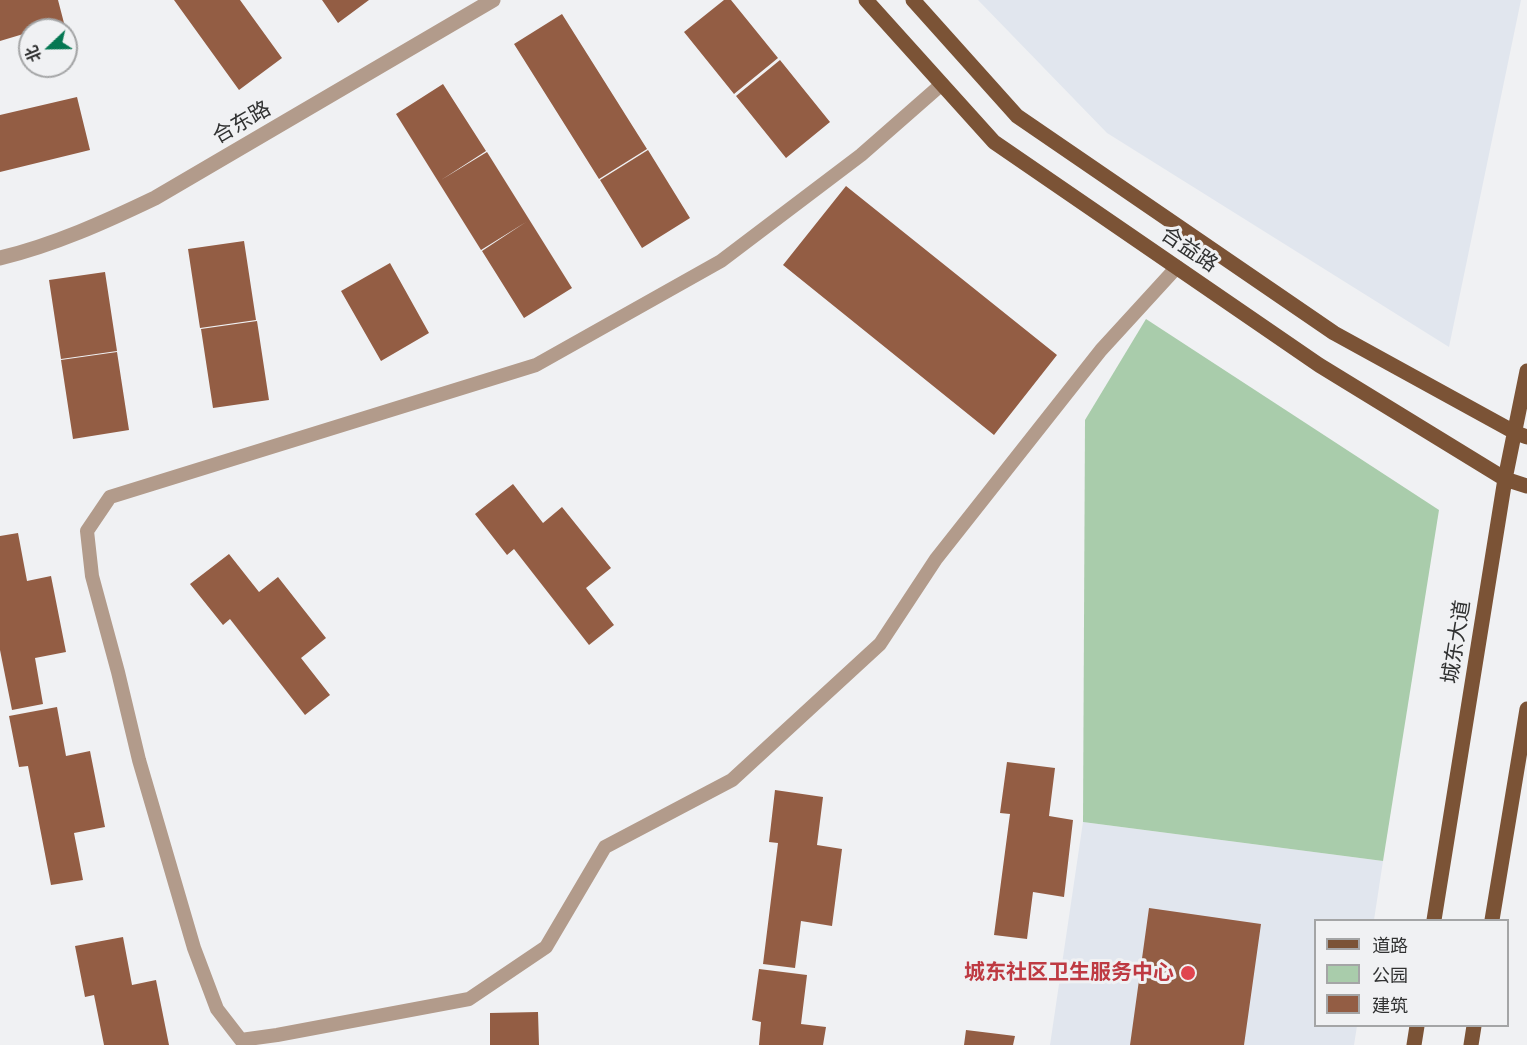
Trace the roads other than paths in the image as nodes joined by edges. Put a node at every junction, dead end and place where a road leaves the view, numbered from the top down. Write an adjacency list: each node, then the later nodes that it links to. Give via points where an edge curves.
1 (493, 0): 5 (street, 合东路, via 155,198 66,237)
2 (866, 0): 4 (main road, 合益路)
3 (913, 0): 8 (main road, 合益路, via 1017,116 1334,333)
4 (942, 84): 6 (main road, 合益路, via 994,142); 6 (lane, via 861,155 721,261 536,365 110,497 87,531 92,576 139,760 194,948 217,1009 241,1040 469,999 546,946 605,847 732,780 880,644 936,559 1101,350)
5 (0, 258)
6 (1177, 267): 9 (main road, 合益路, via 1319,365)
7 (1527, 371): 8 (main road, 城东大道)
8 (1521, 435): 9 (main road, 城东大道)
9 (1505, 479): 10 (main road, 合益路); 12 (main road, 城东大道)
10 (1527, 486)
11 (1527, 709): 13 (main road)
12 (1434, 919)
13 (1492, 919)
14 (1417, 1027): 16 (main road)
15 (1474, 1027): 17 (main road)
16 (1414, 1045)
17 (1471, 1045)

